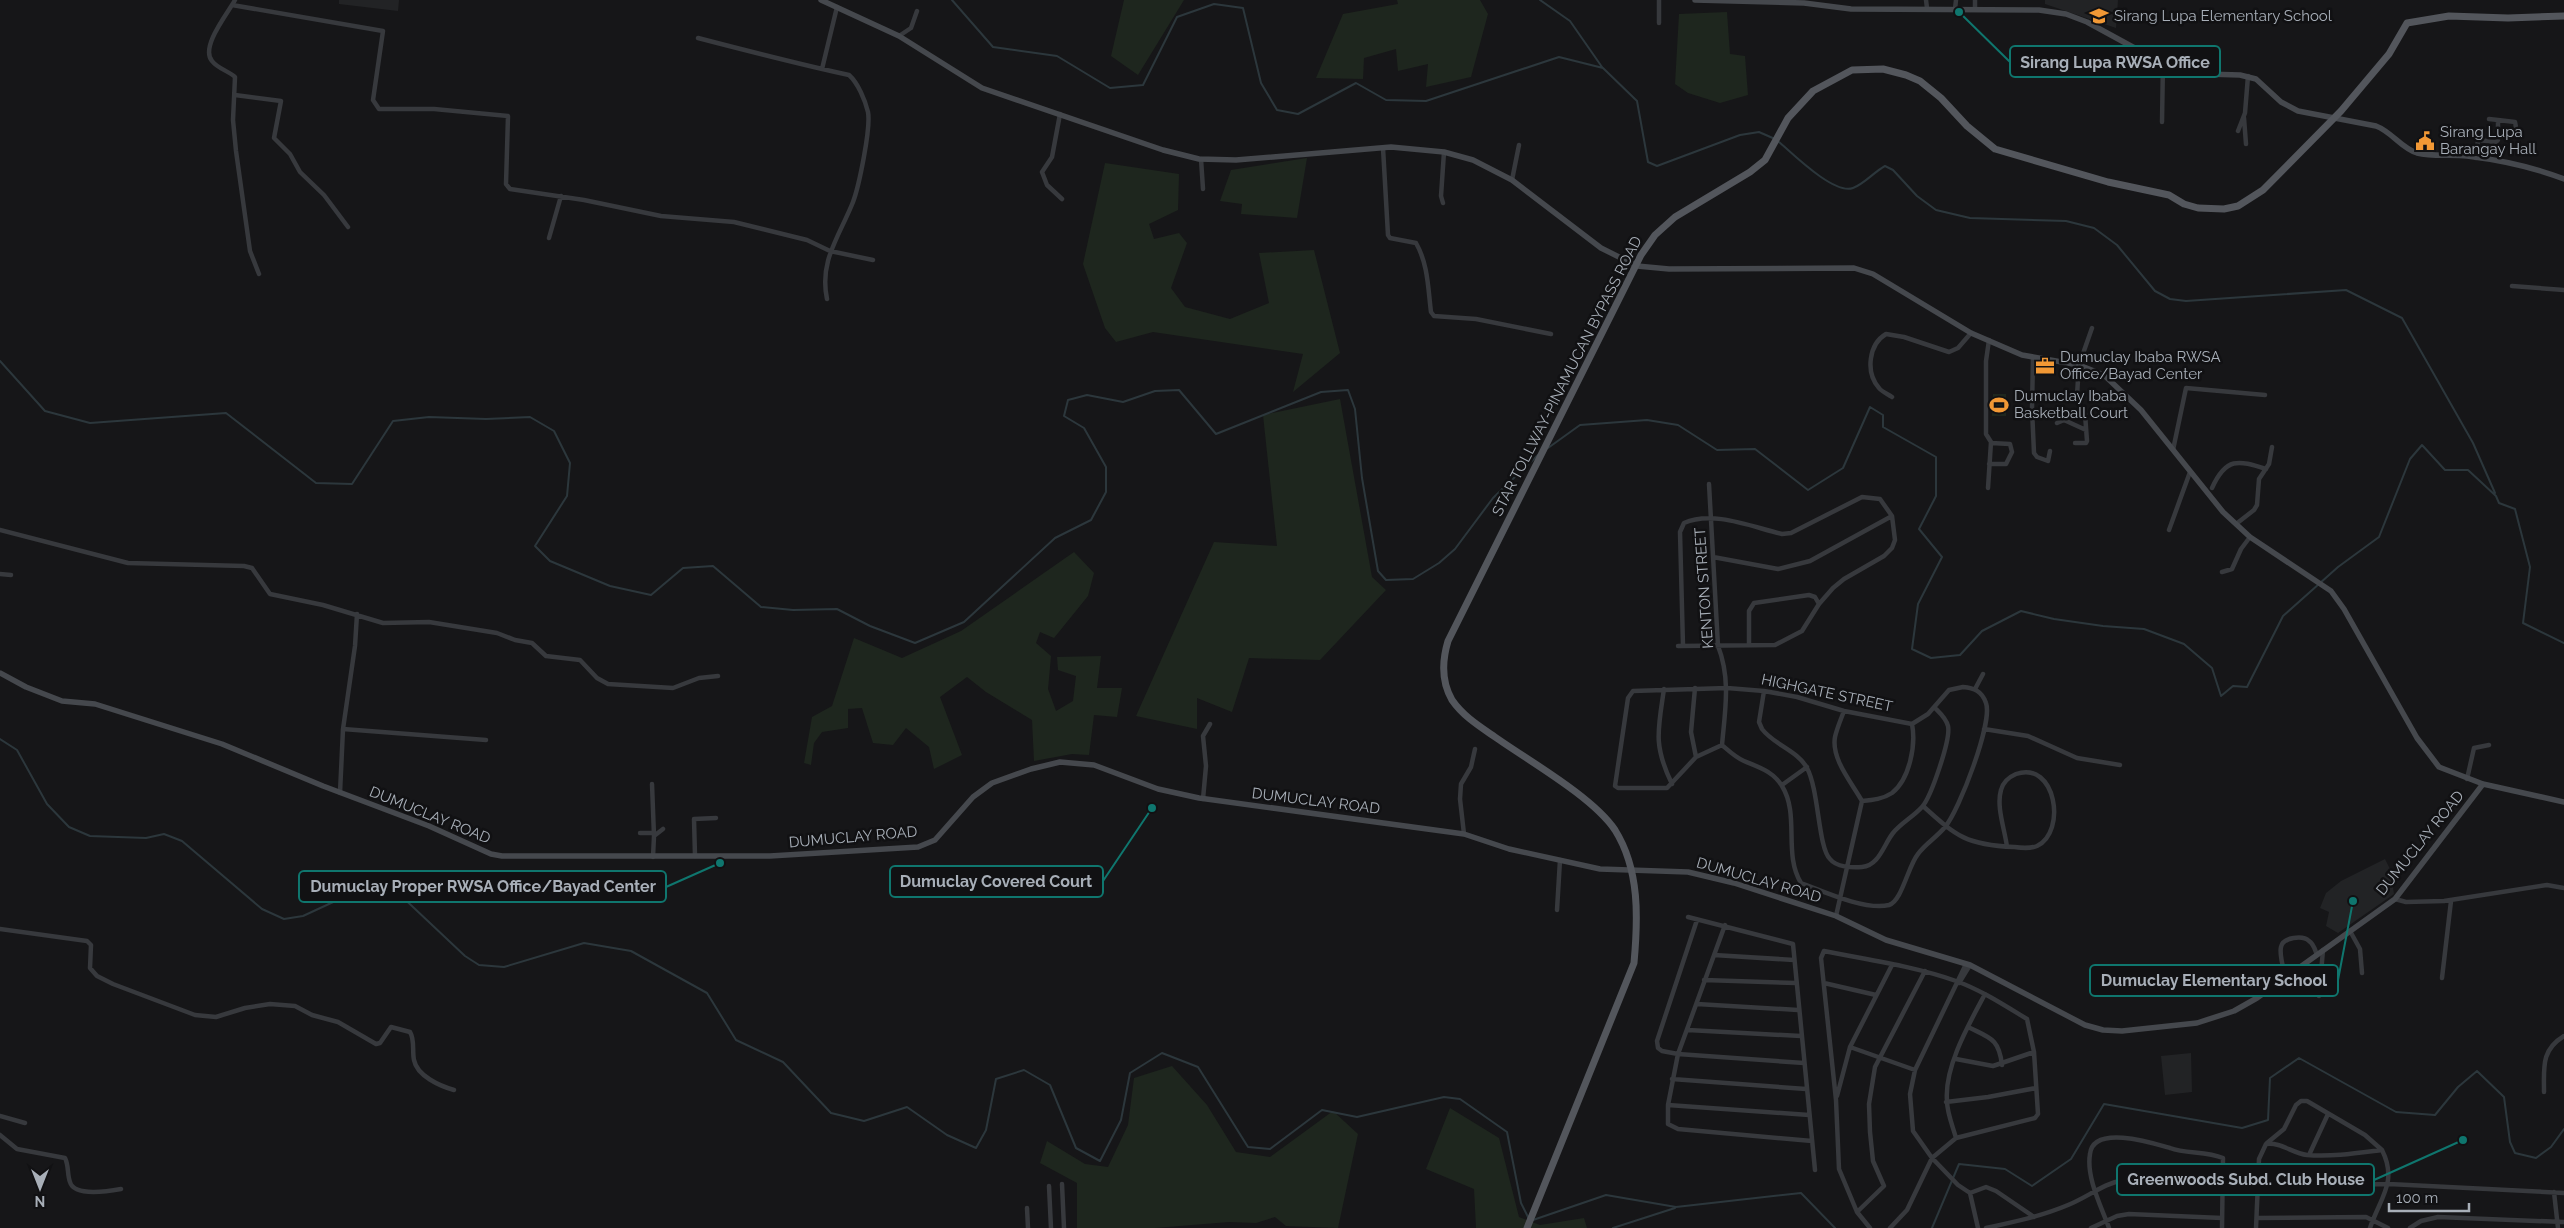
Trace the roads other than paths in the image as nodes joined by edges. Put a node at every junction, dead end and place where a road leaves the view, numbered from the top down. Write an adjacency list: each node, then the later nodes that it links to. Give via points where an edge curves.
1 (821, 0): 9 (street)
2 (1659, 0): 15 (street)
3 (1695, 0): 4 (street)
4 (1724, 0): 10 (street, via 1804,3 1850,9)
5 (1926, 0): 10 (street)
6 (1956, 0): 11 (street)
7 (1975, 0): 12 (street)
8 (234, 2): 21 (street, via 222,19 209,52 212,62 235,77); 39 (street, via 383,31 373,100 375,106 379,109 434,109 508,116 506,184 510,189)
9 (837, 7): 16 (street); 19 (street)
10 (1927, 8): 11 (street)
11 (1955, 9): 12 (street)
12 (1975, 9): 18 (street, via 2039,10 2066,14)
13 (918, 11): 16 (street, via 911,28)
14 (2564, 16): 24 (main road, STAR TOLLWAY-PINAMUCAN BYPASS ROAD, via 2449,16 2407,23 2389,54)
15 (1659, 23)
16 (899, 36): 22 (street, via 982,88)
17 (698, 38): 19 (street)
18 (2163, 62): 20 (street, via 2196,73); 27 (street)
19 (822, 69): 44 (street, via 849,74 868,114 861,176 854,200)
20 (2248, 76): 23 (street); 24 (street, via 2262,82 2290,108)
21 (235, 95): 42 (street, via 281,101 274,138); 47 (street, via 233,120 237,160 250,251)
22 (1060, 114): 35 (street, via 1163,150); 40 (street, via 1052,157 1042,172 1046,186)
23 (2244, 118): 28 (street); 30 (street)
24 (2335, 118): 34 (street, via 2387,130 2402,145 2420,154); 46 (main road, STAR TOLLWAY-PINAMUCAN BYPASS ROAD, via 2264,190 2250,200 2238,206 2198,208 2168,196 1995,149 1920,81 1883,69 1852,70 1813,91 1788,118 1765,160 1664,226 1647,245)
25 (2489, 119): 26 (street)
26 (2498, 120): 29 (street, via 2516,122); 34 (street, via 2497,141 2478,140)
27 (2162, 122)
28 (2238, 132)
29 (2518, 133)
30 (2246, 144)
31 (1519, 145): 37 (street)
32 (1382, 148): 33 (street); 35 (street, via 1236,160); 53 (street, via 1388,235 1416,243 1425,268 1434,316 1476,319)
33 (1444, 152): 37 (street, via 1473,160); 41 (street)
34 (2476, 158): 36 (street, via 2535,168)
35 (1201, 159): 38 (street)
36 (2564, 179)
37 (1512, 180): 46 (street, via 1601,248)
38 (1203, 189)
39 (561, 196): 43 (street); 44 (street, via 661,216 734,222 807,240)
40 (1062, 200)
41 (1443, 203)
42 (348, 227)
43 (549, 238)
44 (830, 250): 45 (street); 50 (street, via 823,283)
45 (873, 260)
46 (1636, 266): 52 (street, via 1669,269 1854,268 1873,274); 128 (main road, STAR TOLLWAY-PINAMUCAN BYPASS ROAD, via 1448,641 1443,663 1448,690 1466,716 1590,803 1614,830)
47 (259, 274)
48 (2512, 286): 49 (street)
49 (2564, 290)
50 (827, 299)
51 (2092, 328): 56 (street)
52 (1970, 333): 54 (street); 58 (street, via 1958,348 1949,352 1904,337 1886,334 1880,338 1872,353 1871,368 1874,382)
53 (1552, 334)
54 (1988, 340): 55 (street); 61 (street, via 1986,434)
55 (2033, 357): 56 (street); 65 (street, via 2034,453 2048,461)
56 (2079, 365): 60 (street, via 2077,397 2085,414); 64 (street, via 2104,375 2128,395)
57 (2265, 395): 64 (street, via 2186,388)
58 (1892, 397)
59 (2057, 424): 60 (street, via 2064,420)
60 (2086, 430): 62 (street, via 2087,442)
61 (1991, 443): 66 (street); 66 (street, via 2010,444 2012,452 2006,464)
62 (2075, 443)
63 (2272, 447): 67 (street)
64 (2173, 450): 68 (street)
65 (2050, 452)
66 (1990, 464): 70 (street)
67 (2266, 469): 71 (street, via 2235,462); 74 (street, via 2258,478 2258,499 2254,510)
68 (2190, 472): 74 (street); 76 (street)
69 (1710, 484): 73 (street, KENTON STREET)
70 (1988, 488)
71 (2212, 488)
72 (1892, 516): 73 (street, via 1880,499 1871,496 1862,497 1790,533); 78 (street, via 1810,561 1778,569); 82 (street, via 1895,540 1892,548 1844,579)
73 (1712, 518): 78 (street, KENTON STREET); 85 (street, via 1692,519 1684,523 1680,532 1681,646)
74 (2236, 524): 77 (street)
75 (0, 530): 83 (street, via 128,563 244,566 252,568 270,594)
76 (2169, 530)
77 (2250, 537): 79 (street, via 2232,569); 107 (street, via 2331,591 2432,760 2446,772)
78 (1713, 558): 85 (street, KENTON STREET)
79 (2222, 572)
80 (0, 574): 81 (street)
81 (11, 575)
82 (1819, 604): 84 (street, via 1802,631 1775,644); 84 (street, via 1816,598 1808,595 1754,604 1749,612)
83 (356, 614): 88 (street, via 383,622 429,622 497,633 532,643 546,656 580,660 597,678 608,684 672,688 699,678); 98 (street, via 355,646)
84 (1749, 644): 85 (street)
85 (1718, 646): 90 (street, KENTON STREET)
86 (0, 673): 112 (street, DUMUCLAY ROAD, via 62,701 95,704 222,744)
87 (1983, 674): 92 (street)
88 (718, 676)
89 (1694, 688): 90 (street, HIGHGATE STREET); 91 (street, HIGHGATE STREET); 104 (street, via 1691,732)
90 (1727, 688): 93 (street, HIGHGATE STREET); 101 (street, KENTON STREET)
91 (1664, 689): 109 (street, via 1658,734 1659,754); 109 (street, HIGHGATE STREET, via 1630,692 1615,786 1657,790)
92 (1975, 689): 94 (street, via 1949,690); 99 (street, via 1987,704)
93 (1764, 691): 95 (street, HIGHGATE STREET, via 1797,696); 106 (street, via 1759,722 1762,729)
94 (1935, 708): 97 (street); 116 (street, via 1945,719 1949,730 1939,773)
95 (1844, 710): 97 (street, HIGHGATE STREET); 114 (street, via 1835,738 1836,750)
96 (1210, 724): 113 (street, via 1203,736 1206,766)
97 (1912, 724): 114 (street, via 1912,751 1904,778 1897,788 1879,799)
98 (343, 729): 100 (street); 112 (street)
99 (1984, 729): 105 (street, via 2028,736 2077,758); 118 (street, via 1967,784)
100 (486, 740)
101 (1722, 745): 104 (street); 111 (street, via 1735,756 1769,772)
102 (2488, 745): 107 (street, via 2474,748)
103 (1475, 749): 122 (street, via 1471,767 1461,784)
104 (1696, 757): 109 (street)
105 (2120, 765)
106 (1807, 767): 111 (street); 127 (street, via 1814,786 1826,853 1834,863)
107 (2467, 779): 110 (street)
108 (652, 784): 121 (street)
109 (1672, 784)
110 (2483, 784): 115 (street, DUMUCLAY ROAD); 131 (street, DUMUCLAY ROAD)
111 (1782, 785): 130 (street, via 1788,803 1795,874 1801,883)
112 (340, 793): 124 (street, DUMUCLAY ROAD, via 429,826 491,854 518,857)
113 (1203, 798): 122 (street, DUMUCLAY ROAD); 125 (street, DUMUCLAY ROAD, via 1158,789 1094,765 1060,762 992,783 973,797 935,840 918,847 770,856)
114 (1862, 801): 127 (street)
115 (2564, 802)
116 (1923, 806): 118 (street); 127 (street, via 1894,831 1875,862 1862,868)
117 (716, 818): 125 (street, via 694,819)
118 (1946, 827): 123 (street, via 1966,841); 130 (street, via 1918,854 1908,870 1898,899 1890,905 1879,906)
119 (663, 829): 121 (street)
120 (640, 833): 121 (street)
121 (654, 834): 124 (street)
122 (1464, 834): 126 (street, DUMUCLAY ROAD, via 1509,849)
123 (2007, 847): 123 (street, via 2000,800 2005,781 2026,772 2039,776 2047,783 2053,804 2052,824 2047,837 2028,848)
124 (653, 856): 125 (street, DUMUCLAY ROAD)
125 (695, 856)
126 (1560, 860): 128 (street, DUMUCLAY ROAD, via 1600,869); 133 (street)
127 (1846, 866): 130 (street)
128 (1630, 869): 134 (street, DUMUCLAY ROAD, via 1688,872 1791,899); 212 (main road, STAR TOLLWAY-PINAMUCAN BYPASS ROAD, via 1638,916 1634,964)
129 (2564, 888): 132 (street, via 2547,885)
130 (1839, 897): 134 (street)
131 (2395, 899): 132 (street, via 2406,902); 139 (street, DUMUCLAY ROAD)
132 (2450, 901): 147 (street)
133 (1557, 910)
134 (1836, 916): 143 (street, DUMUCLAY ROAD, via 1886,940)
135 (1688, 917): 136 (street)
136 (1697, 920): 137 (street); 164 (street, via 1657,1041 1660,1050)
137 (1724, 925): 141 (street); 142 (street, via 1793,944)
138 (0, 929): 173 (street, via 87,941 91,945 90,968 97,976 195,1015 216,1017 270,1004 295,1006 338,1022 376,1044 392,1028 400,1028 412,1036 416,1068 442,1087)
139 (2350, 931): 140 (street, DUMUCLAY ROAD); 146 (street, via 2360,949)
140 (2320, 953): 148 (street, DUMUCLAY ROAD); 148 (street, via 2307,939 2284,942 2281,953); 155 (street)
141 (1714, 955): 142 (street); 149 (street)
142 (1794, 960): 150 (street)
143 (1968, 964): 148 (street, DUMUCLAY ROAD, via 2066,1017 2085,1025 2112,1030 2197,1023 2216,1018); 152 (street)
144 (1892, 965): 145 (street); 151 (street, via 1824,951 1821,958); 154 (street)
145 (1925, 971): 152 (street); 165 (street)
146 (2362, 973)
147 (2442, 978)
148 (2286, 979)
149 (1704, 980): 150 (street); 156 (street)
150 (1796, 983): 157 (street)
151 (1824, 983): 154 (street); 175 (street)
152 (1958, 983): 153 (street); 169 (street)
153 (1985, 994): 158 (street); 163 (street, via 2027,1019)
154 (1876, 995): 162 (street)
155 (2319, 996)
156 (1697, 1004): 157 (street); 159 (street)
157 (1798, 1010): 160 (street)
158 (1968, 1027): 166 (street); 168 (street, via 1992,1038 2000,1048)
159 (1688, 1030): 160 (street); 164 (street)
160 (1801, 1036): 167 (street)
161 (2564, 1036): 174 (street, via 2547,1052)
162 (1850, 1047): 165 (street); 175 (street)
163 (2034, 1052): 168 (street); 171 (street)
164 (1678, 1054): 167 (street); 170 (street)
165 (1879, 1057): 169 (street); 201 (street, via 1869,1104 1870,1132 1873,1161 1884,1186)
166 (1956, 1059): 168 (street, via 1982,1065); 176 (street, via 1948,1076)
167 (1804, 1062): 172 (street)
168 (2002, 1065)
169 (1915, 1070): 188 (street, via 1910,1094 1913,1131)
170 (1672, 1079): 172 (street); 177 (street)
171 (2036, 1088): 176 (street); 183 (street, via 2038,1114 2035,1118)
172 (1806, 1089): 179 (street)
173 (454, 1090)
174 (2544, 1092)
175 (1836, 1100): 201 (street, via 1839,1169)
176 (1946, 1102): 183 (street)
177 (1668, 1105): 179 (street); 184 (street, via 1667,1122 1672,1128)
178 (2328, 1114): 185 (street, via 2301,1101 2284,1128); 186 (street, via 2365,1135); 187 (street)
179 (1809, 1115): 184 (street)
180 (0, 1116): 181 (street)
181 (25, 1122)
182 (0, 1135): 195 (street, via 17,1149 65,1158 70,1184 74,1187 97,1193)
183 (1956, 1138): 188 (street)
184 (1812, 1141): 189 (street)
185 (2266, 1144): 187 (street, via 2274,1142 2292,1152); 194 (street, via 2259,1159)
186 (2382, 1150): 187 (street); 191 (street, via 2388,1162)
187 (2310, 1155)
188 (1932, 1158): 198 (street); 214 (street, via 1906,1210)
189 (1814, 1170)
190 (1062, 1184): 211 (street)
191 (2389, 1184): 194 (street); 197 (street); 206 (street)
192 (1049, 1186): 210 (street)
193 (2223, 1186): 194 (street); 196 (street, via 2124,1180); 196 (street, via 2222,1158 2139,1138 2118,1137 2093,1145 2090,1152 2090,1169); 203 (street)
194 (2257, 1187): 204 (street)
195 (121, 1189)
196 (2096, 1191): 202 (street); 205 (street)
197 (2554, 1192): 199 (street); 207 (street)
198 (1970, 1193): 202 (street, via 1986,1188 1996,1191); 215 (street)
199 (2564, 1193)
200 (1027, 1208): 209 (street)
201 (1857, 1212): 213 (street)
202 (2034, 1217): 216 (street)
203 (2222, 1218): 205 (street, via 2129,1214); 219 (street)
204 (2257, 1218): 206 (street, via 2366,1217); 220 (street)
205 (2106, 1221): 217 (street); 218 (street)
206 (2373, 1221): 221 (street); 222 (street)
207 (2557, 1222): 208 (street); 223 (street, via 2438,1217 2421,1220); 224 (street)
208 (2564, 1222)
209 (1028, 1228)
210 (1051, 1228)
211 (1064, 1228)
212 (1527, 1228)
213 (1870, 1228)
214 (1890, 1228)
215 (1978, 1228)
216 (1986, 1228)
217 (2091, 1228)
218 (2108, 1228)
219 (2222, 1228)
220 (2256, 1228)
221 (2370, 1228)
222 (2388, 1228)
223 (2410, 1228)
224 (2558, 1228)

